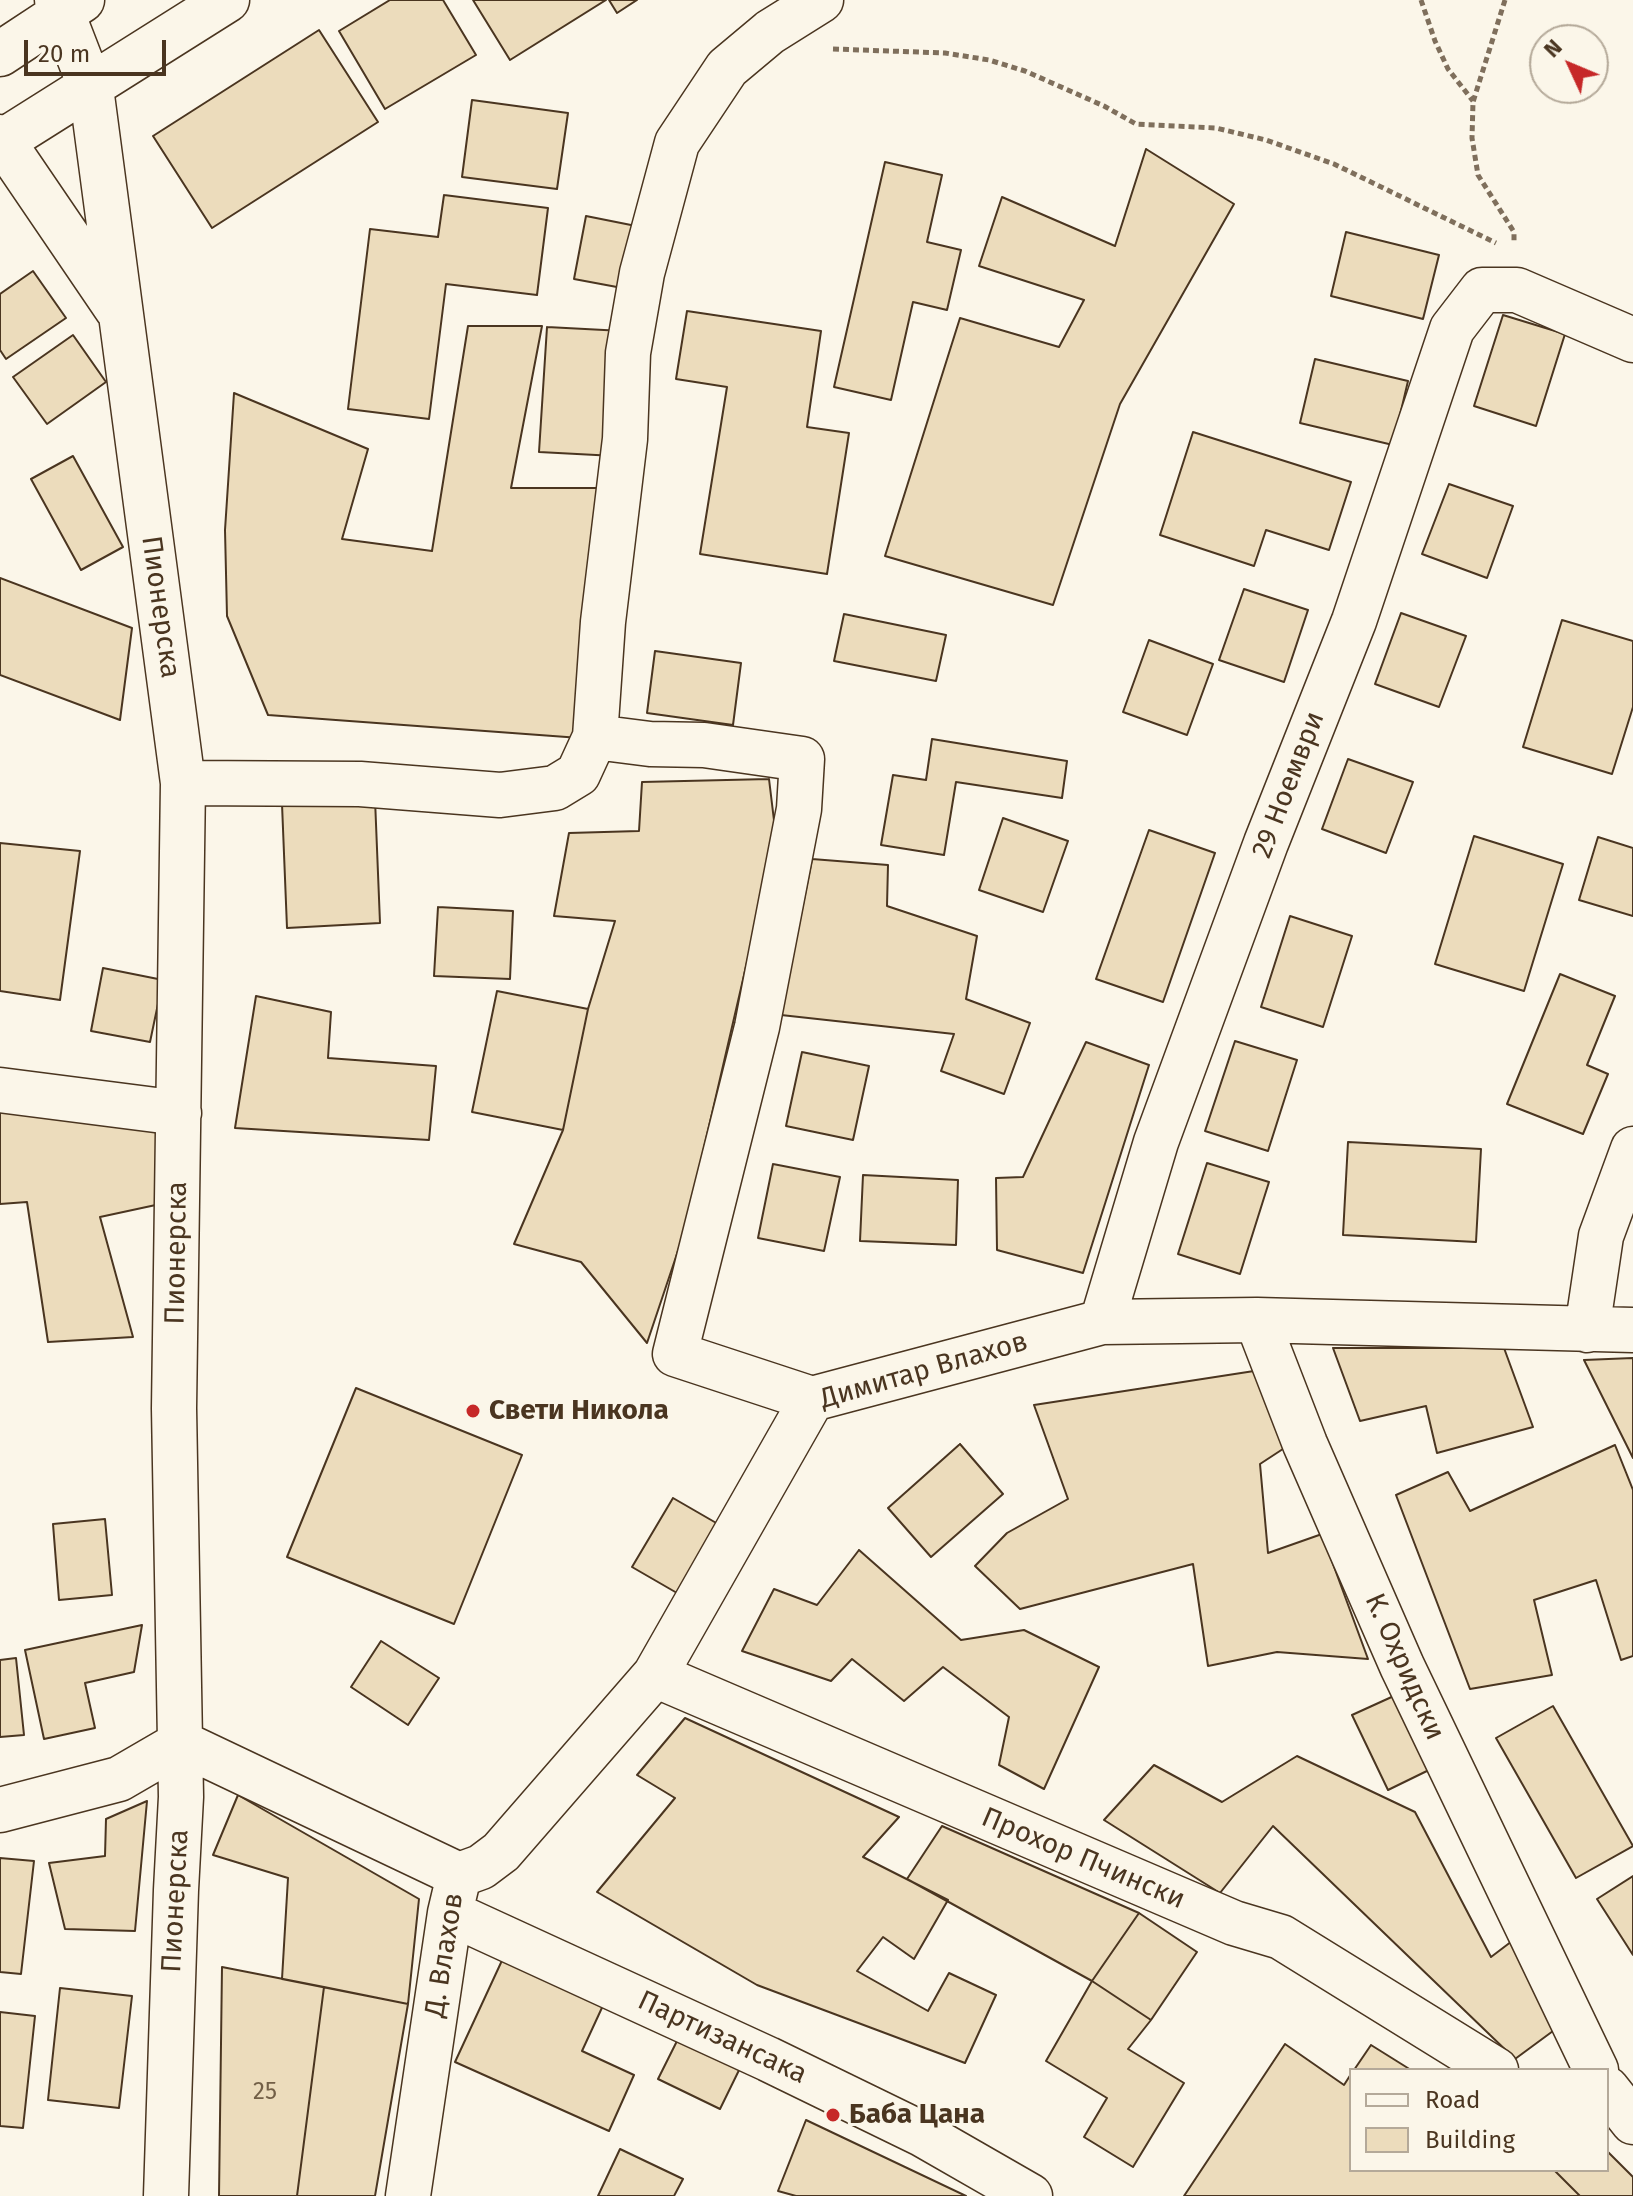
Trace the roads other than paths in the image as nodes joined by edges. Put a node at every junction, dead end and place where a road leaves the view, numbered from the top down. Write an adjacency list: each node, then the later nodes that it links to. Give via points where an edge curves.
1 (227, 0): 5 (street)
2 (821, 0): 9 (street, via 727,68 677,143 642,273 628,353 625,439)
3 (67, 5): 4 (street); 5 (street, Пионерска)
4 (0, 54)
5 (91, 88): 6 (street); 7 (street, Пионерска)
6 (1, 141): 7 (street, Пионерска)
7 (121, 314): 10 (street, Пионерска)
8 (1633, 340): 15 (street, 29 Ноември, via 1505,281 1452,329 1354,621 1156,1142)
9 (595, 737): 10 (street, via 578,774 555,788 500,795 360,784); 18 (street, via 802,759 799,809 757,1027 675,1354)
10 (183, 783): 12 (street, Пионерска)
11 (0, 1090): 12 (street)
12 (179, 1113): 20 (street, Пионерска, via 174,1408)
13 (1633, 1149): 16 (street, via 1601,1236)
14 (1257, 1320): 15 (street, Димитар Влахов); 16 (street, Димитар Влахов); 24 (street, К. Охридски, via 1396,1652)
15 (1102, 1322): 18 (street, Димитар Влахов)
16 (1587, 1330): 17 (street, Димитар Влахов)
17 (1633, 1330)
18 (812, 1399): 19 (street, Димитар Влахов)
19 (655, 1675): 22 (street, Димитар Влахов, via 501,1852); 23 (street, Прохор Пчински, via 1234,1923 1281,1937)
20 (181, 1743): 21 (street, via 119,1779); 22 (street, Д. Влахов); 27 (street, Пионерска)
21 (0, 1810)
22 (454, 1894): 28 (street, Д. Влахов); 29 (street, Партизансака, via 922,2134)
23 (1493, 2068)
24 (1595, 2068)
25 (1609, 2092): 26 (street)
26 (1633, 2122)
27 (166, 2196)
28 (408, 2196)
29 (1030, 2196)

